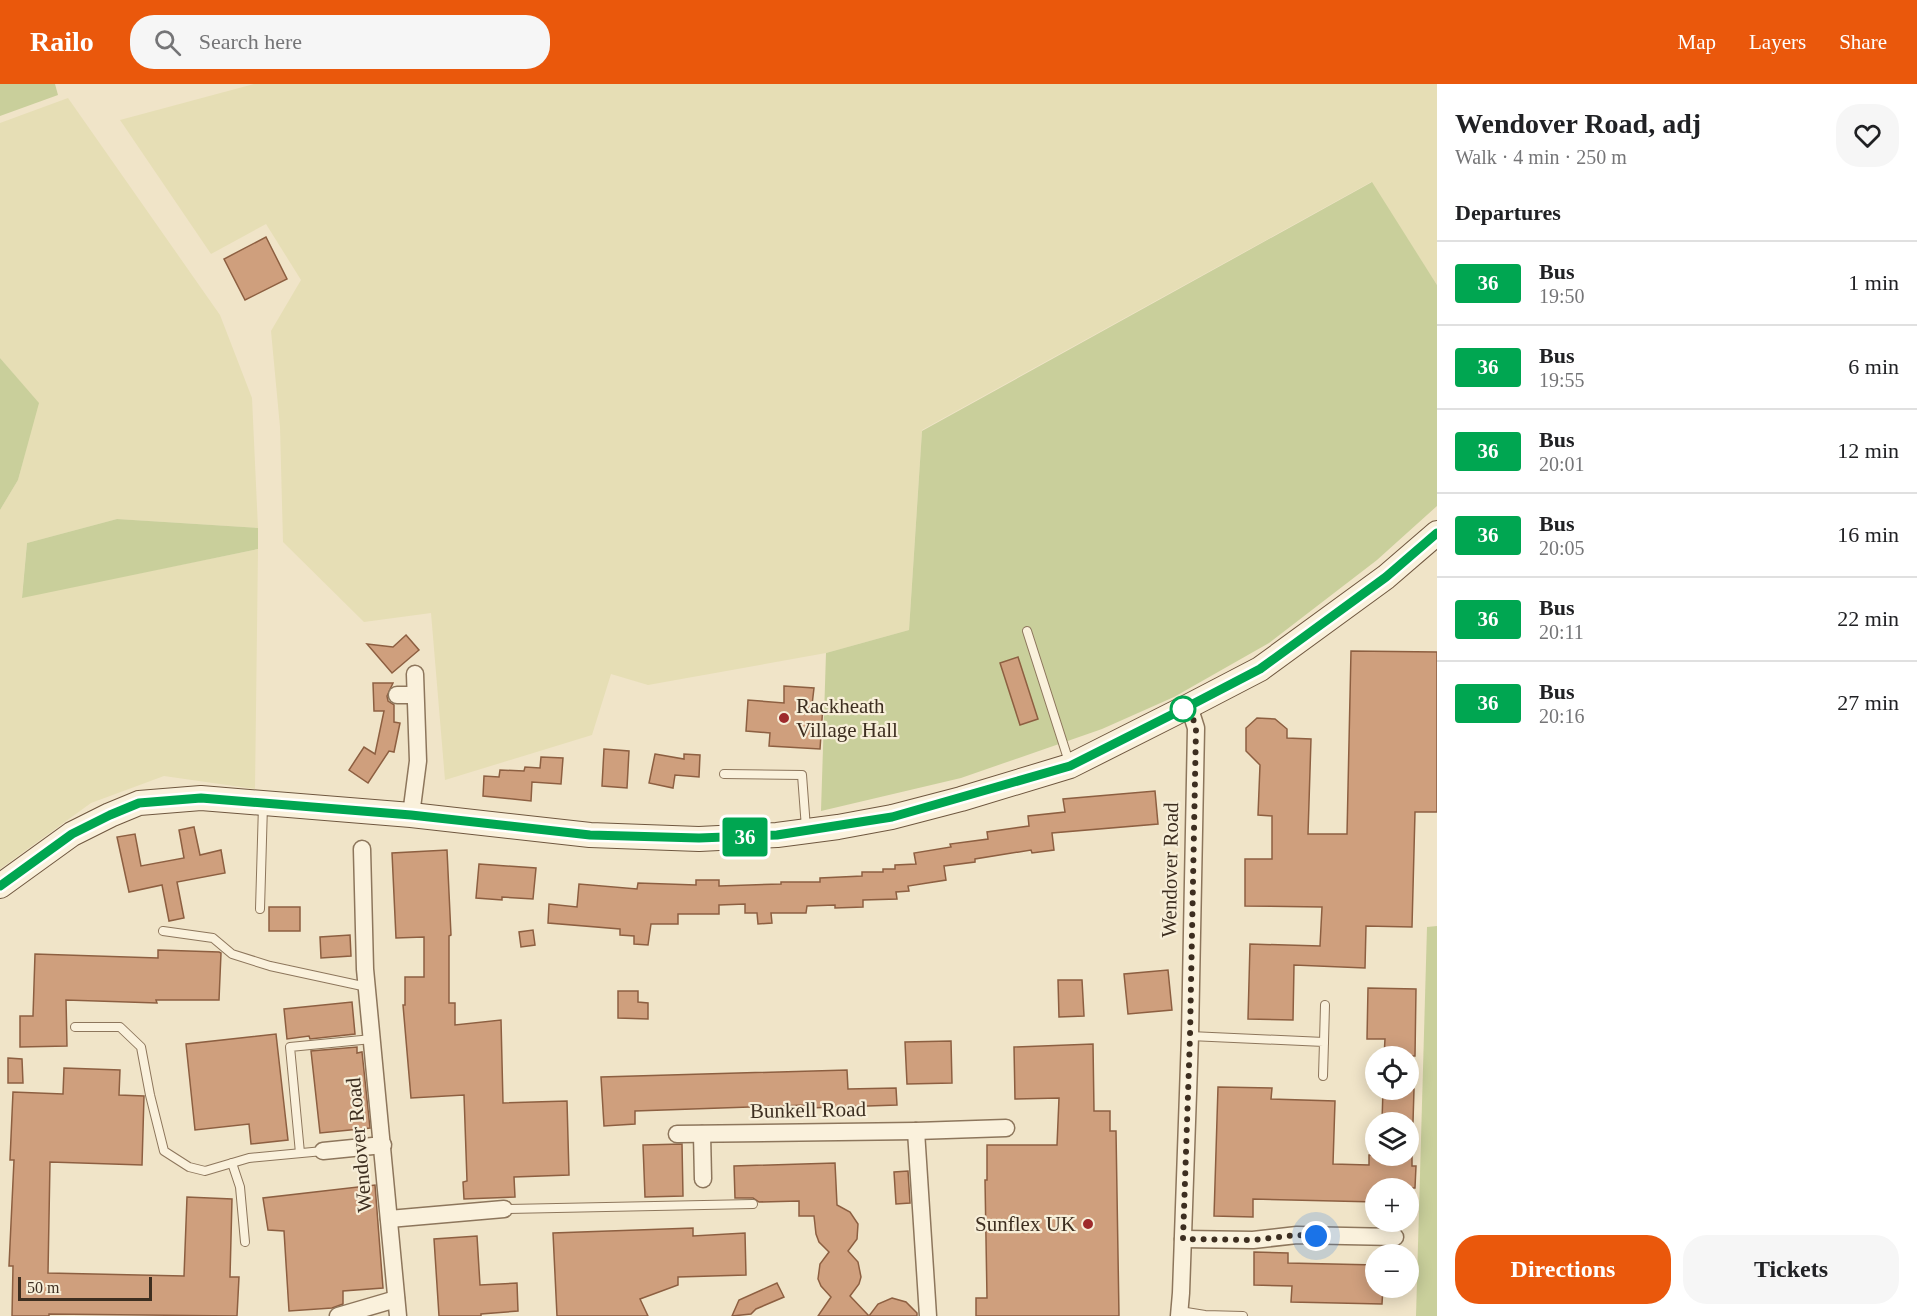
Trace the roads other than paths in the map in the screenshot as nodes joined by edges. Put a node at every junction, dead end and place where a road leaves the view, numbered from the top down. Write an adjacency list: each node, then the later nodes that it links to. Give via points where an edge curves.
1 (1437, 533): 6 (street, via 1386,577 1260,669)
2 (1027, 631): 7 (lane)
3 (415, 674): 5 (street)
4 (397, 695): 5 (street)
5 (415, 695): 10 (street, via 418,761)
6 (1189, 706): 7 (street); 19 (street, Wendover Road, via 1196,728)
7 (1070, 766): 11 (street, via 892,817)
8 (724, 774): 11 (lane, via 802,775)
9 (263, 804): 10 (street); 13 (street, via 201,798 139,803 72,834); 14 (lane)
10 (411, 815): 11 (street, via 590,835 699,838)
11 (807, 831)
12 (362, 849): 16 (street, Wendover Road)
13 (0, 886)
14 (260, 909)
15 (162, 932): 16 (lane, via 213,938 232,954)
16 (367, 987): 20 (street, Wendover Road)
17 (1325, 1005): 21 (lane)
18 (75, 1027): 30 (lane, via 120,1027 141,1047 164,1151 189,1167 205,1171)
19 (1190, 1036): 21 (lane); 36 (street, Wendover Road)
20 (372, 1040): 27 (street, Wendover Road); 29 (lane, via 290,1047)
21 (1324, 1042): 22 (lane)
22 (1323, 1076)
23 (1006, 1128): 24 (street, Bunkell Road)
24 (916, 1131): 26 (street, Bunkell Road); 42 (street)
25 (677, 1134): 26 (street, Bunkell Road)
26 (702, 1134): 31 (street)
27 (382, 1145): 28 (street); 34 (street, Wendover Road)
28 (323, 1151): 29 (lane)
29 (300, 1153): 30 (lane)
30 (232, 1163): 37 (lane, via 240,1187)
31 (703, 1179)
32 (753, 1204): 33 (lane)
33 (504, 1209): 34 (street)
34 (389, 1219): 38 (street, Wendover Road)
35 (1395, 1237): 36 (street)
36 (1183, 1239): 39 (street, Wendover Road)
37 (244, 1242)
38 (396, 1299): 40 (street); 41 (street, Wendover Road)
39 (1180, 1313): 43 (lane)
40 (338, 1316)
41 (398, 1316)
42 (928, 1316)
43 (1243, 1316)

